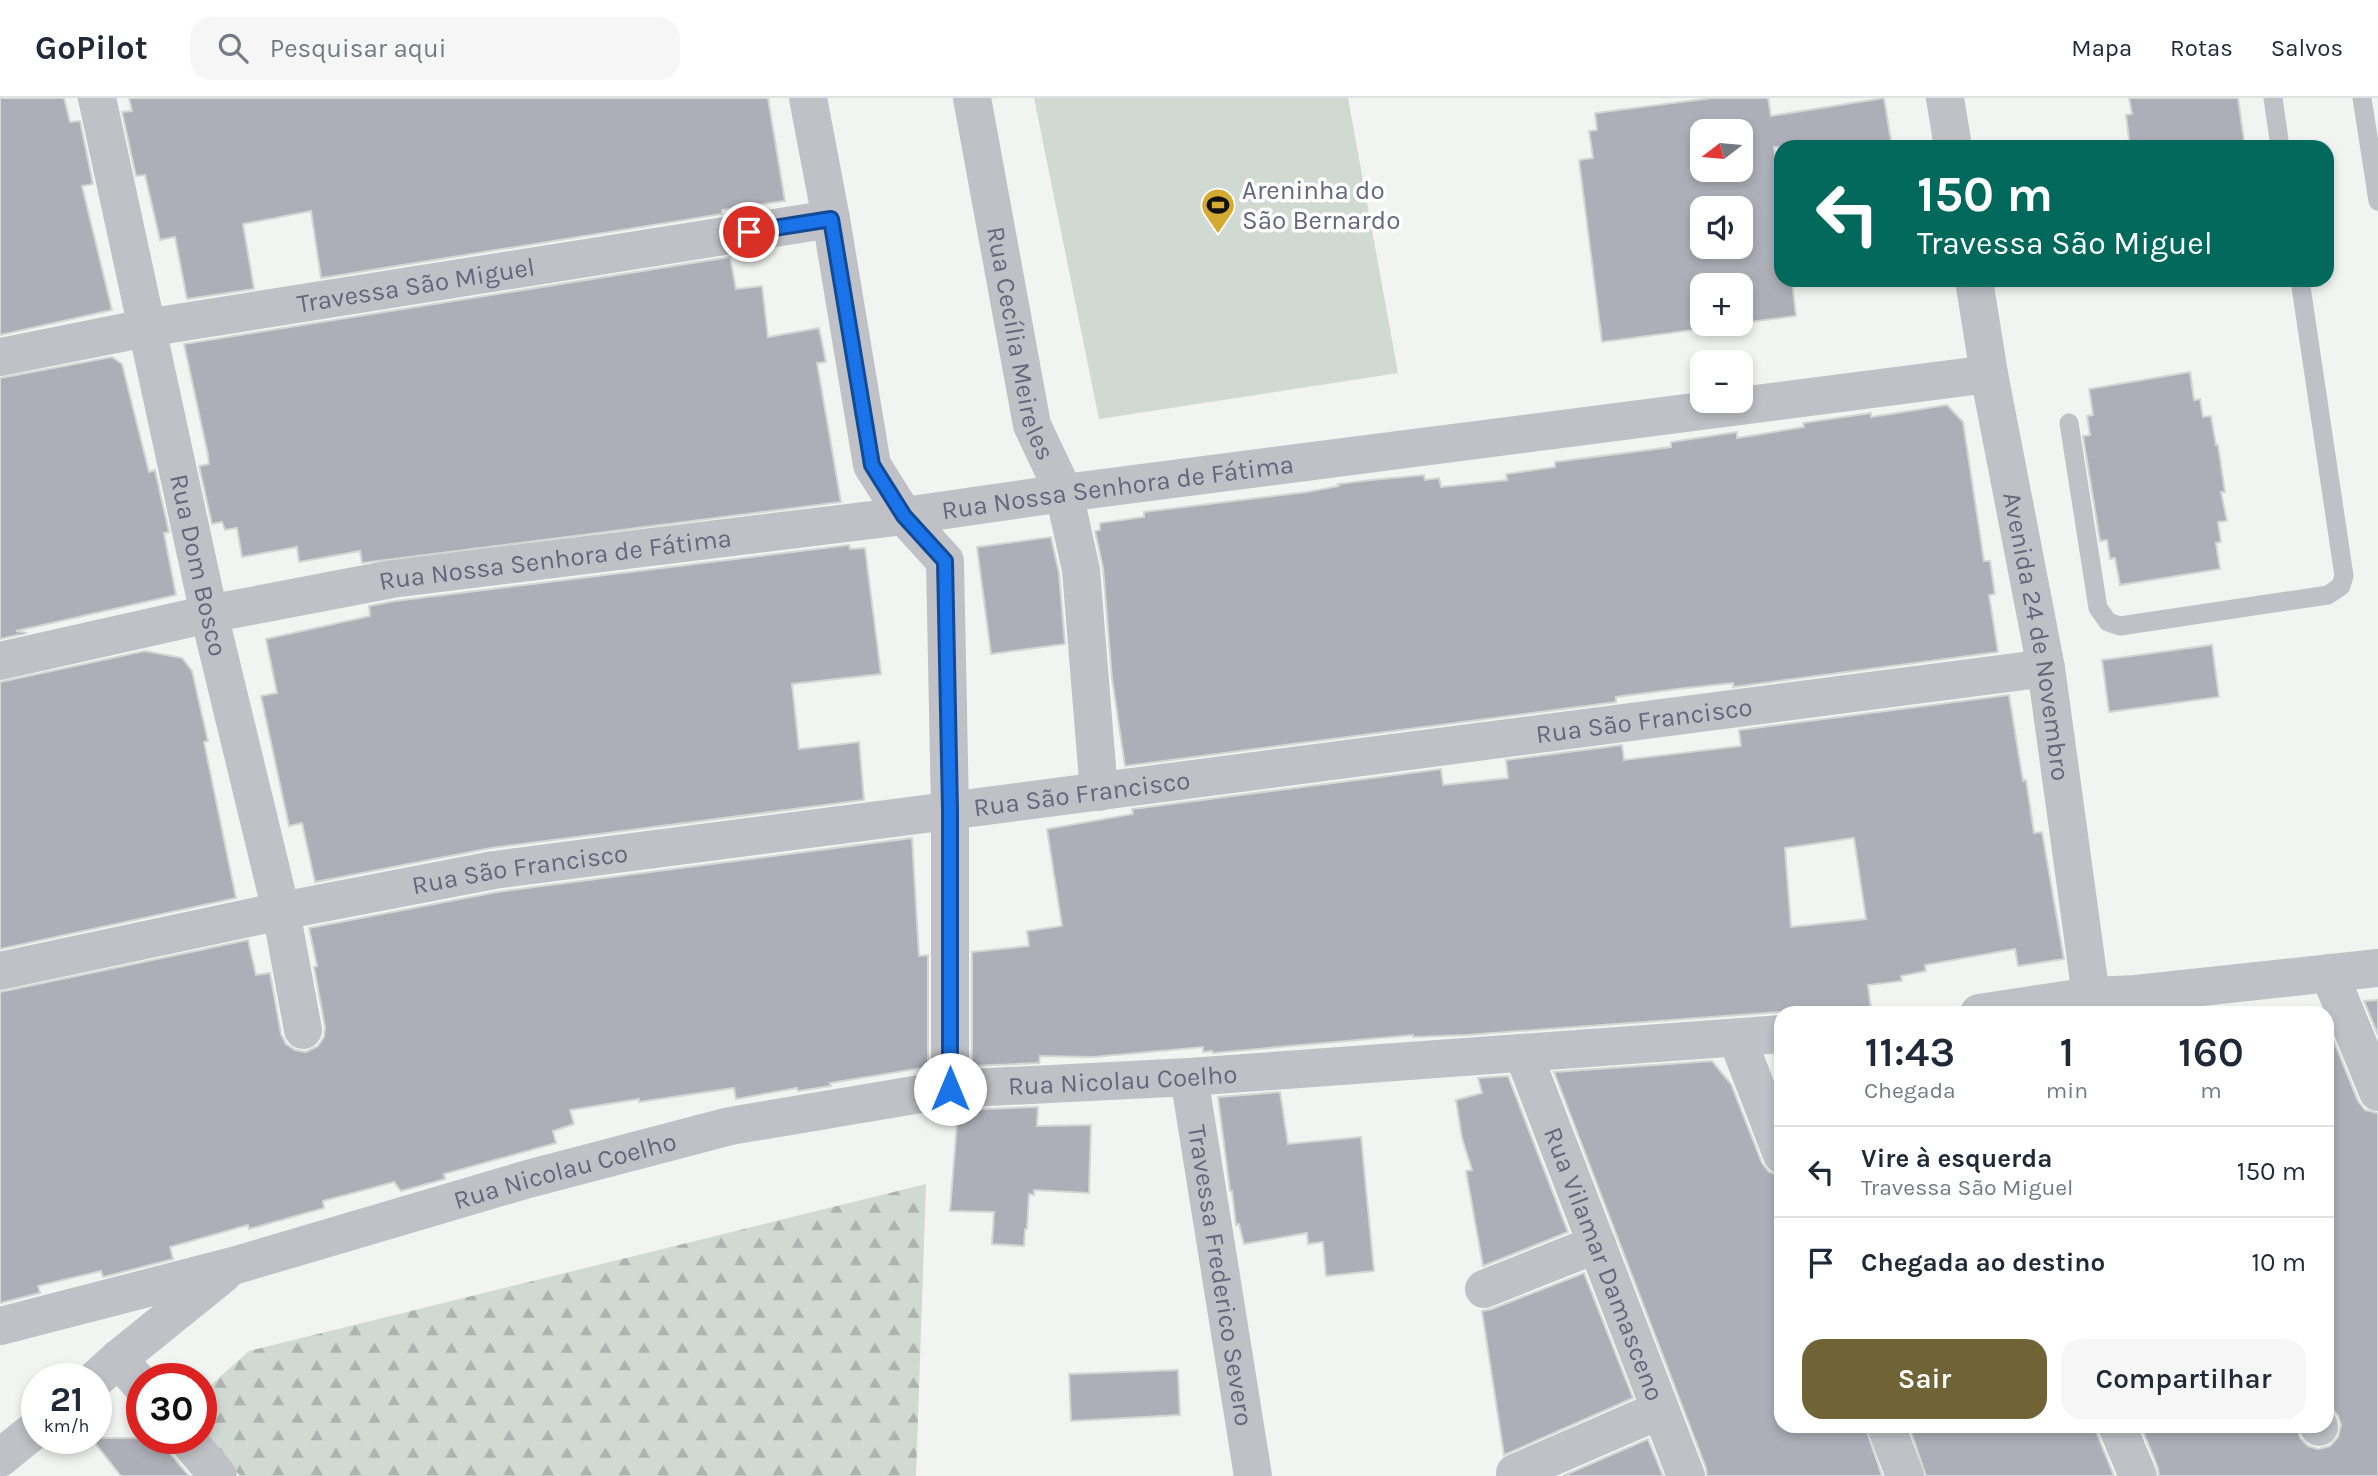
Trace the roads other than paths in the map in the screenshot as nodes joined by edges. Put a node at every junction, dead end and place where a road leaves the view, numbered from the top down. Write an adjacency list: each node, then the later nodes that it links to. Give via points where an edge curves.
1 (97, 98): 13 (street, Rua Dom Bosco)
2 (808, 98): 10 (street)
3 (972, 98): 17 (street, Rua Cecília Meireles, via 1032,425)
4 (1945, 98): 7 (street)
5 (2273, 98): 8 (lane)
6 (2362, 98): 9 (lane)
7 (1952, 140)
8 (2279, 140)
9 (2378, 201)
10 (831, 219): 13 (street, Travessa São Miguel); 18 (street, via 872,465)
11 (1975, 287): 15 (street, Avenida 24 de Novembro)
12 (2301, 287): 16 (lane, via 2344,576 2341,586 2329,595 2120,626 2108,622 2098,608)
13 (146, 328): 14 (street, Travessa São Miguel); 19 (street, Rua Dom Bosco)
14 (0, 356)
15 (1989, 374): 17 (street, Rua Nossa Senhora de Fátima); 21 (street, Avenida 24 de Novembro)
16 (2069, 423)
17 (1064, 493): 18 (street, Rua Nossa Senhora de Fátima); 22 (street, Rua Cecília Meireles, via 1081,570)
18 (904, 516): 19 (street, Rua Nossa Senhora de Fátima, via 391,579); 23 (street, via 945,561)
19 (209, 614): 20 (street, Rua Nossa Senhora de Fátima); 24 (street, Rua Dom Bosco)
20 (0, 661)
21 (2046, 668): 22 (street, Rua São Francisco); 28 (street, Avenida 24 de Novembro)
22 (1100, 792): 23 (street, Rua São Francisco)
23 (950, 810): 24 (street, Rua São Francisco, via 495,870); 36 (street)
24 (281, 911): 26 (street, Rua São Francisco); 31 (street, Rua Dom Bosco)
25 (2378, 968): 27 (street)
26 (0, 971)
27 (2329, 973): 29 (street); 37 (street)
28 (2091, 996): 29 (street); 30 (street)
29 (2141, 1004)
30 (2025, 1006)
31 (303, 1030)
32 (1774, 1035): 33 (street, Rua Nicolau Coelho)
33 (1737, 1038): 34 (street, Rua Nicolau Coelho); 38 (street)
34 (1523, 1053): 35 (street, Rua Nicolau Coelho); 39 (street, Rua Vilamar Damasceno)
35 (1189, 1077): 36 (street, Rua Nicolau Coelho); 52 (street, Travessa Frederico Severo)
36 (950, 1089): 40 (street, Rua Nicolau Coelho, via 730,1126 528,1179)
37 (2378, 1092)
38 (1774, 1134)
39 (1597, 1244): 41 (street); 44 (street, Rua Vilamar Damasceno)
40 (233, 1266): 42 (street, Rua Nicolau Coelho); 43 (street)
41 (1484, 1289)
42 (0, 1326)
43 (119, 1375)
44 (1660, 1410): 50 (street); 53 (street, Rua Vilamar Damasceno)
45 (1889, 1433): 54 (street)
46 (2120, 1433): 55 (street)
47 (21, 1441): 49 (street)
48 (199, 1454): 51 (street)
49 (0, 1458)
50 (1515, 1474)
51 (218, 1476)
52 (1253, 1476)
53 (1686, 1476)
54 (1905, 1476)
55 (2138, 1476)

